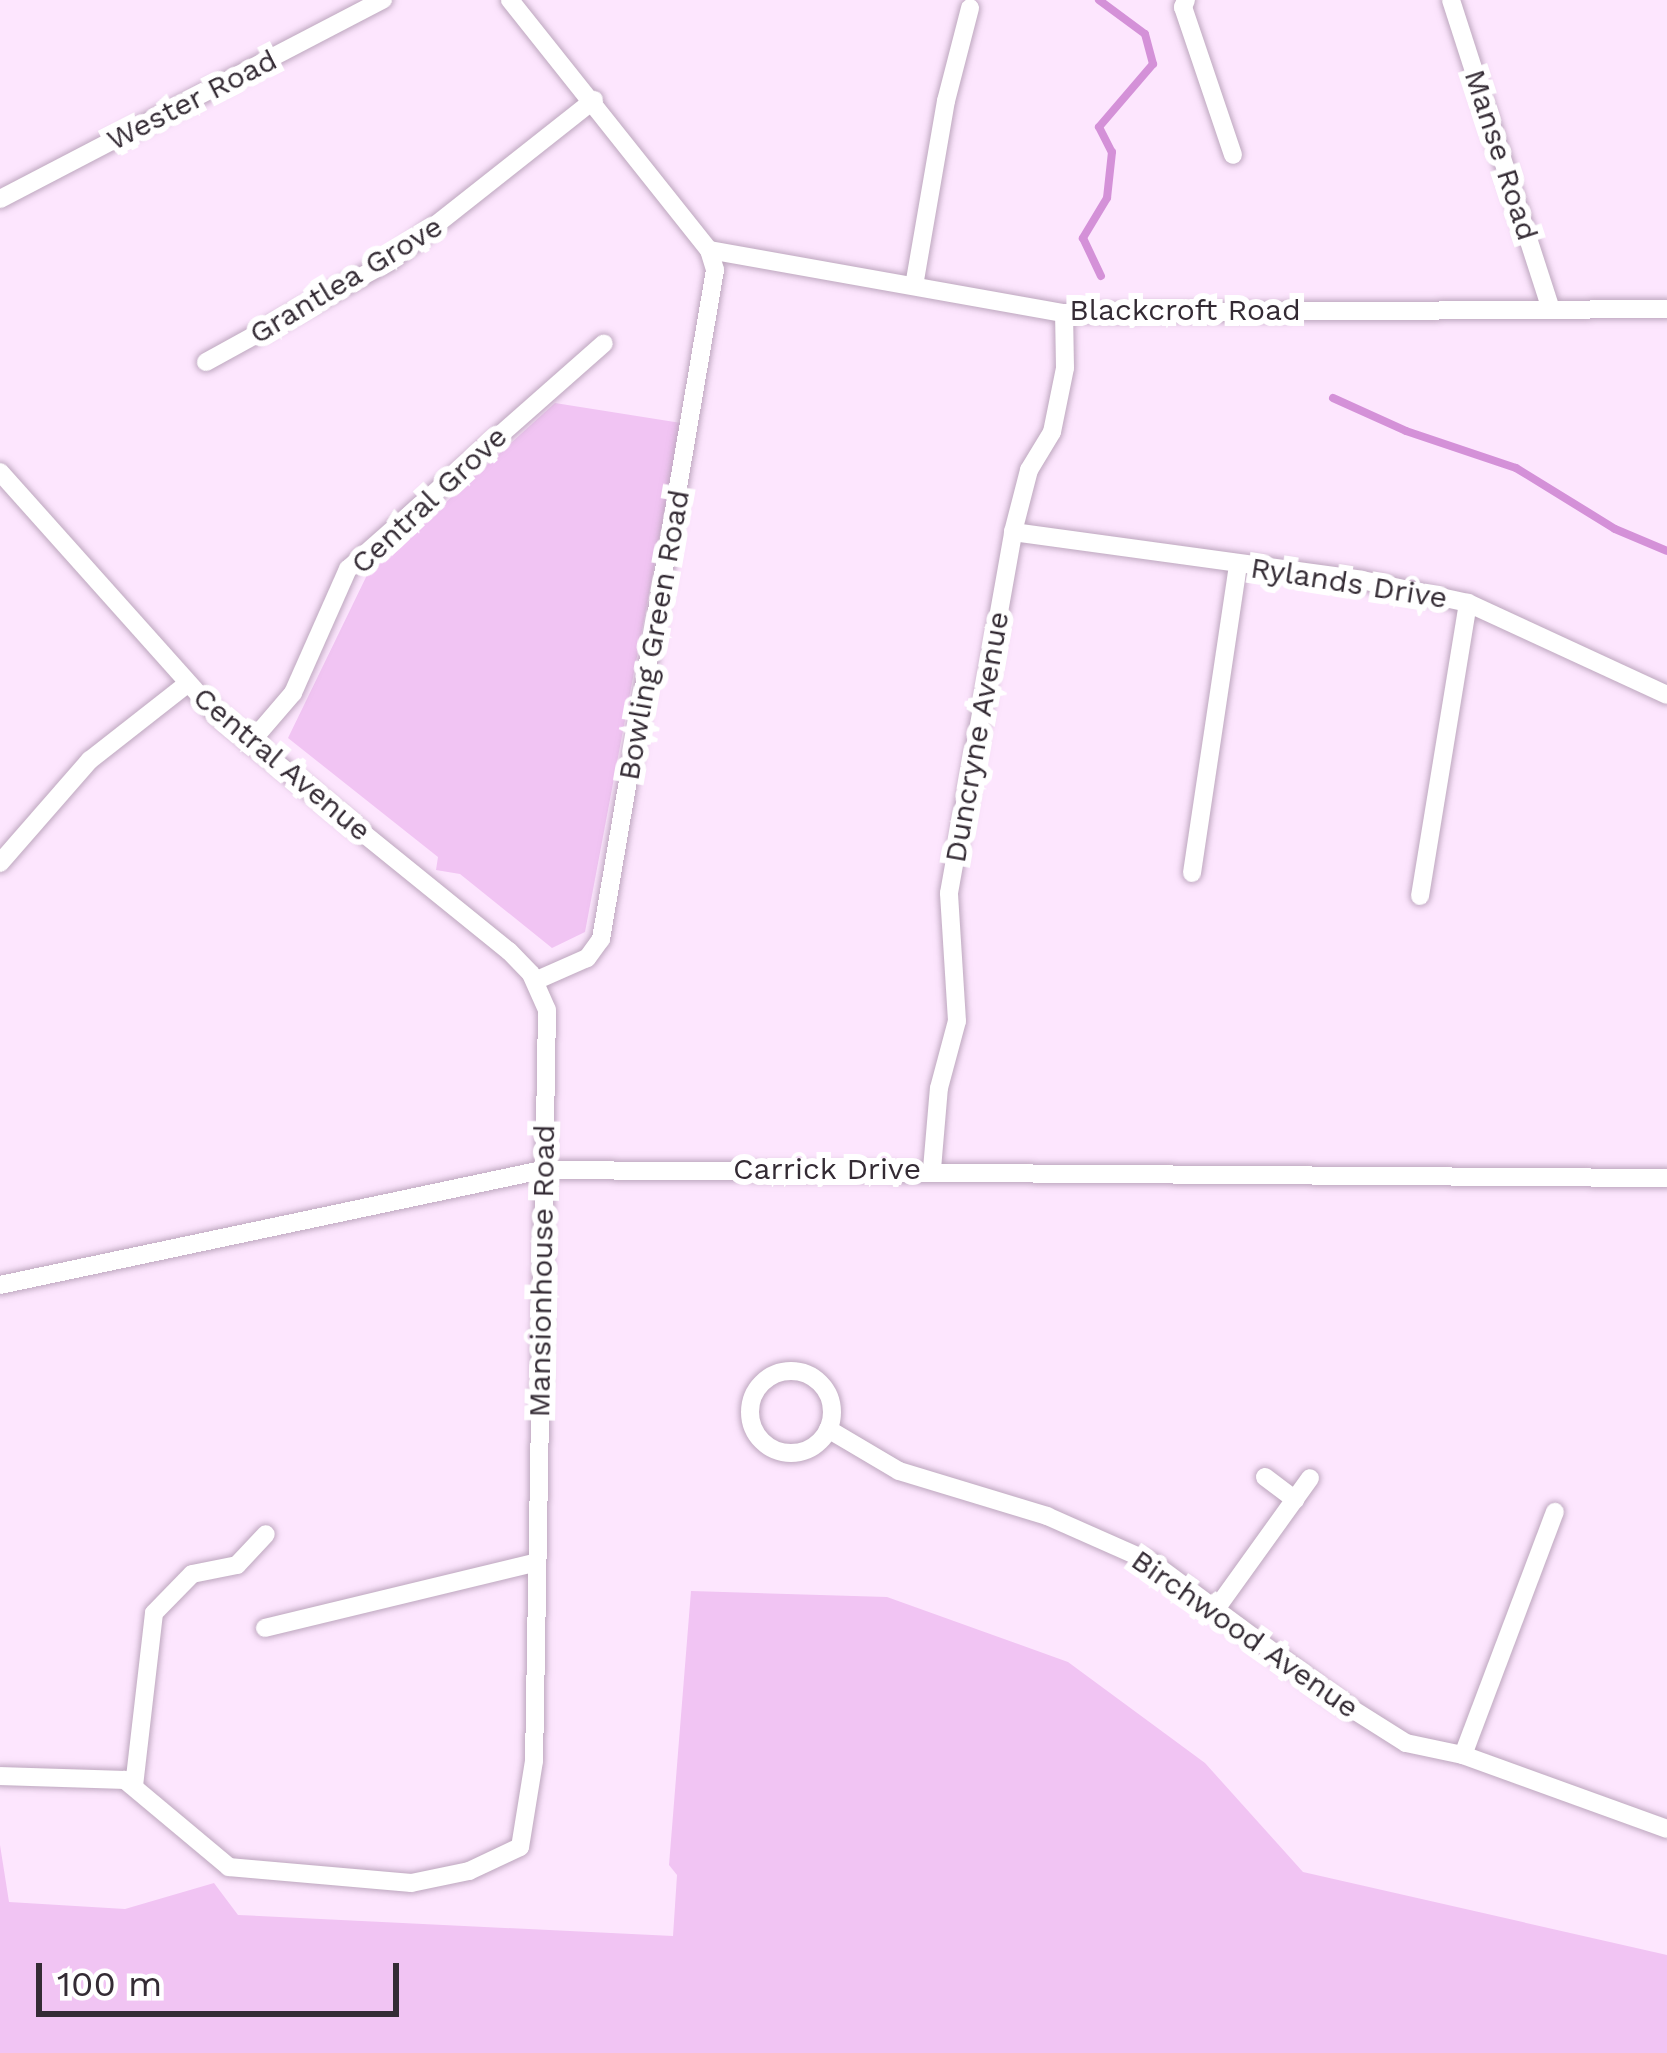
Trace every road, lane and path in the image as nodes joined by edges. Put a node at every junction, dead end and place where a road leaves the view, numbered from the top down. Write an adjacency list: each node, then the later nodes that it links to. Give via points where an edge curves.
1 (383, 0): 8 (street, Wester Road)
2 (510, 0): 6 (street)
3 (1186, 0): 7 (street)
4 (1451, 0): 11 (street, Manse Road)
5 (970, 8): 10 (street)
6 (594, 100): 9 (street); 15 (street, Grantlea Grove, via 390,261)
7 (1233, 155)
8 (0, 199)
9 (709, 250): 10 (street, Blackcroft Road); 26 (street, Bowling Green Road, via 716,284 603,930 587,958)
10 (914, 286): 13 (street, Blackcroft Road)
11 (1551, 309): 12 (street, Blackcroft Road); 13 (street, Blackcroft Road)
12 (1667, 309)
13 (1064, 313): 17 (street, Duncryne Avenue, via 1065,368 1052,432 1029,470)
14 (604, 343): 22 (street, Central Grove, via 349,569 293,693)
15 (206, 362)
16 (0, 472): 20 (street, Central Avenue)
17 (1013, 532): 18 (street, Rylands Drive); 27 (street, Duncryne Avenue, via 949,893 957,1021 939,1088)
18 (1238, 565): 19 (street, Rylands Drive); 24 (street)
19 (1468, 603): 21 (street, Rylands Drive); 25 (street)
20 (187, 684): 22 (street, Central Avenue); 23 (street, via 90,760)
21 (1667, 695)
22 (250, 743): 26 (street, Central Avenue, via 509,951)
23 (0, 863)
24 (1192, 873)
25 (1420, 896)
26 (535, 981): 28 (street, Mansionhouse Road, via 547,1010)
27 (932, 1169): 28 (street, Carrick Drive); 29 (street, Carrick Drive)
28 (542, 1170): 30 (street, Carrick Drive); 37 (street, Mansionhouse Road)
29 (1667, 1178)
30 (0, 1285)
31 (827, 1429): 31 (street, via 828,1396 814,1378 778,1373 757,1388 749,1414 770,1447 809,1448); 38 (street, Birchwood Avenue, via 899,1472 1047,1516 1153,1563)
32 (1265, 1477): 34 (street)
33 (1310, 1478): 34 (street)
34 (1294, 1500): 38 (street)
35 (1555, 1512): 40 (street)
36 (266, 1534): 42 (street, via 237,1565 191,1574 154,1613)
37 (534, 1563): 39 (street); 42 (street, Mansionhouse Road, via 534,1761 520,1847 470,1871 411,1882 229,1867)
38 (1216, 1609): 40 (street, Birchwood Avenue, via 1406,1743)
39 (265, 1628)
40 (1463, 1755): 43 (street, Birchwood Avenue)
41 (0, 1776): 42 (street)
42 (134, 1786)
43 (1667, 1829)

